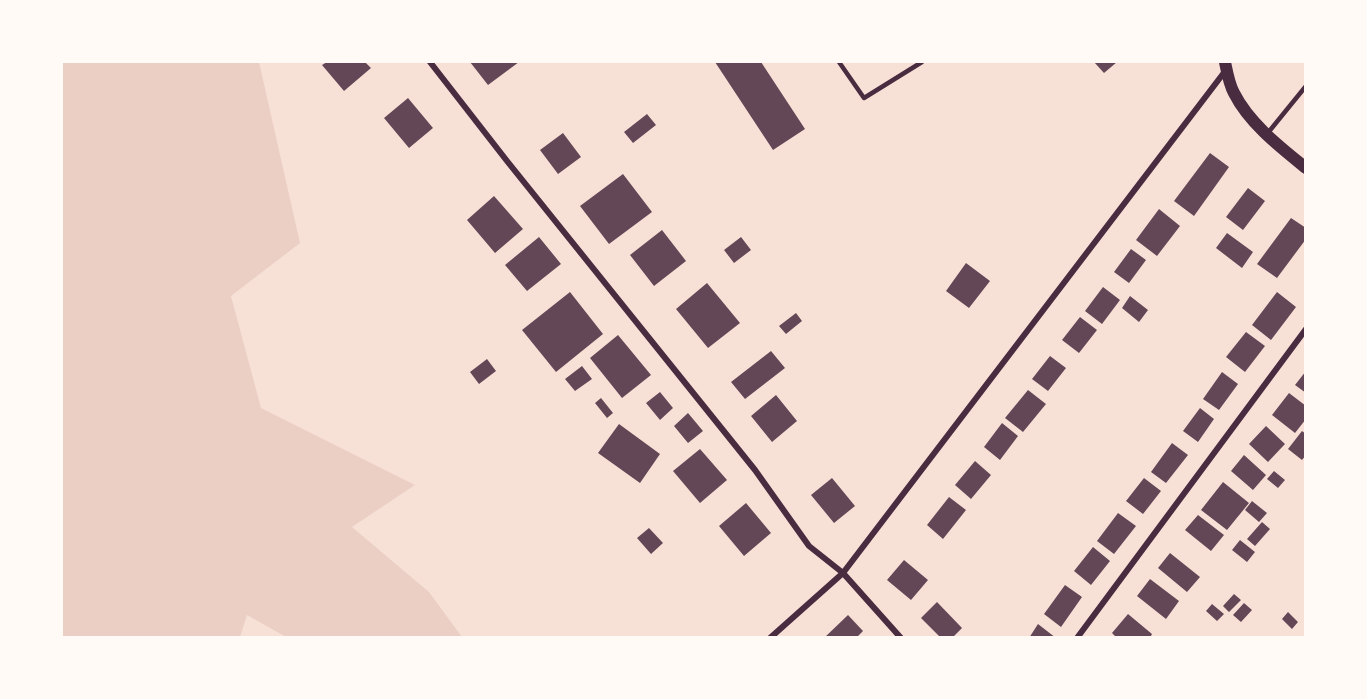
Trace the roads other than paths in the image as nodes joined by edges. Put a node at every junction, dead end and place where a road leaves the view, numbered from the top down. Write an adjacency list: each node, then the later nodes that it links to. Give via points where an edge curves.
1 (430, 62): 9 (street, via 755,470 809,546)
2 (839, 62): 3 (lane, via 864,98)
3 (922, 62)
4 (1226, 66): 6 (main road, via 1233,92); 9 (street)
5 (1305, 86): 6 (lane)
6 (1267, 134): 7 (main road)
7 (1305, 168)
8 (1305, 329): 12 (street)
9 (843, 573): 10 (street); 11 (street)
10 (770, 638)
11 (901, 638)
12 (1077, 638)

